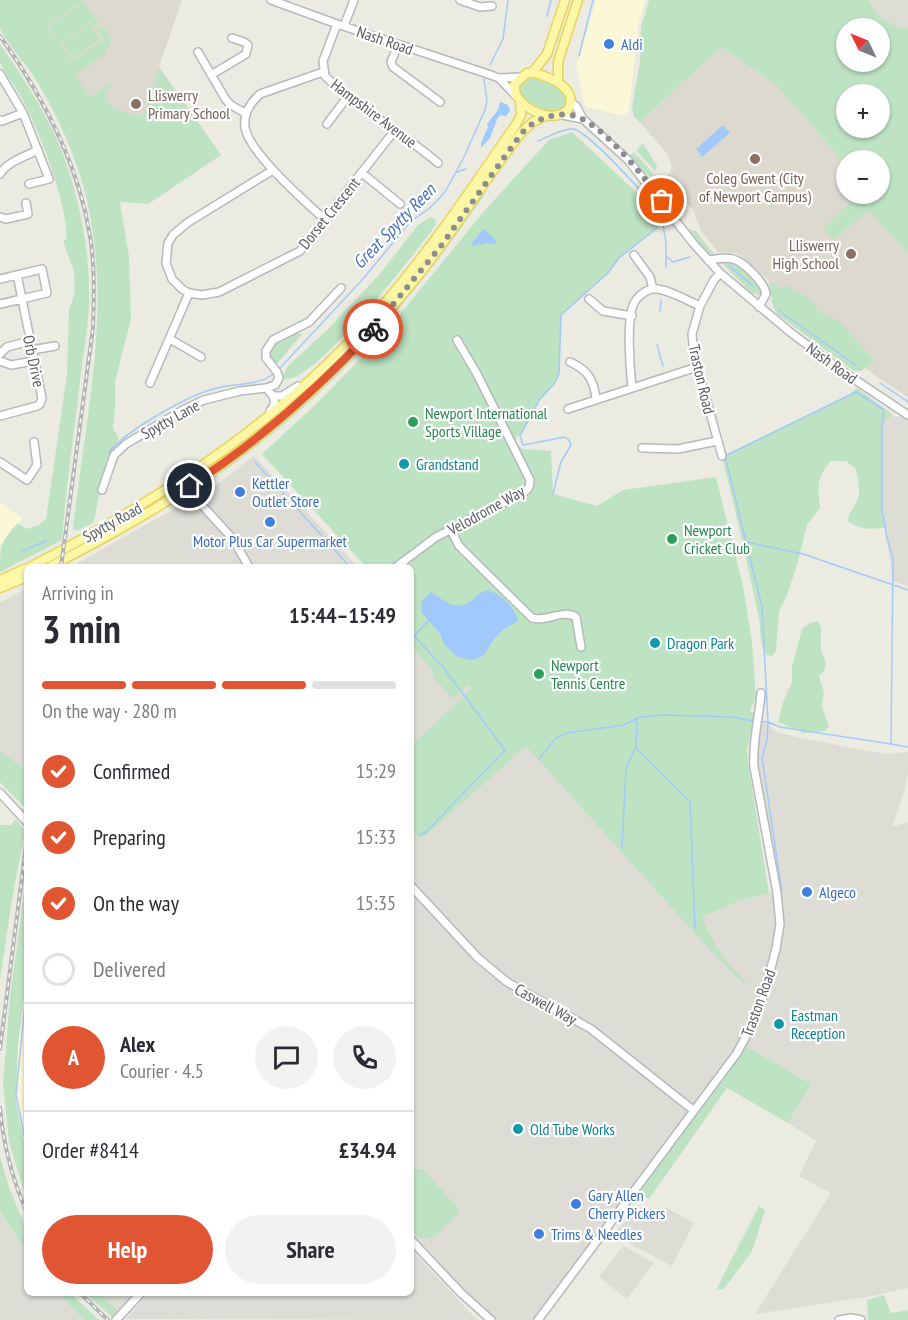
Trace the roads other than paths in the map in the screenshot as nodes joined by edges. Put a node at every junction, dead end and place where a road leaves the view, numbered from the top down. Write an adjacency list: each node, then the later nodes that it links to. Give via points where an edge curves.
1 (271, 0): 7 (street, Nash Road)
2 (354, 0): 7 (street, Hampshire Avenue)
3 (460, 0): 6 (street, via 480,8)
4 (566, 0): 12 (main road, via 546,54)
5 (578, 0): 17 (main road, via 558,62)
6 (492, 6)
7 (340, 25): 9 (street, Nash Road); 11 (street, Hampshire Avenue)
8 (232, 38): 14 (street, via 248,45 246,54)
9 (398, 45): 16 (street, Nash Road); 20 (street, via 391,62 393,67)
10 (198, 52): 14 (street)
11 (323, 72): 18 (street, Hampshire Avenue); 23 (street, via 260,94)
12 (532, 73): 15 (main road); 17 (main road)
13 (0, 74): 22 (street)
14 (211, 75): 23 (street, via 231,105)
15 (521, 76): 16 (street, Nash Road); 19 (main road, via 515,84)
16 (500, 78): 19 (street)
17 (558, 82): 21 (main road, via 567,89)
18 (348, 96): 28 (street); 29 (street, Hampshire Avenue)
19 (518, 99): 25 (main road); 65 (main road, Spytty Road, via 521,115 517,123 418,262)
20 (440, 102)
21 (571, 103): 24 (main road); 26 (street, Nash Road)
22 (23, 113): 27 (street); 30 (street)
23 (245, 113): 32 (street, via 244,129)
24 (562, 115): 25 (main road); 26 (street)
25 (545, 116): 80 (main road, Spytty Road, via 521,134 418,275 355,348 271,426)
26 (583, 119): 41 (street, Nash Road, via 628,160)
27 (1, 122)
28 (327, 124)
29 (395, 130): 31 (street, Hampshire Avenue); 34 (street, Dorset Crescent)
30 (38, 150): 33 (street); 35 (street, via 49,179)
31 (438, 163)
32 (273, 170): 39 (street); 47 (street, via 173,235 166,263 172,279)
33 (1, 171)
34 (362, 173): 37 (street); 39 (street, Dorset Crescent)
35 (29, 184)
36 (26, 203): 38 (street, via 28,214)
37 (400, 204)
38 (0, 217)
39 (324, 219): 47 (street, Dorset Crescent, via 309,242 293,256 219,292)
40 (634, 255): 46 (street, via 650,277)
41 (708, 260): 42 (street, Nash Road); 52 (street, via 732,258 763,283 766,294)
42 (720, 273): 51 (street, Traston Road); 52 (street, Nash Road)
43 (17, 275): 44 (street); 48 (street, Orb Drive); 48 (street, via 42,269 47,293)
44 (0, 279)
45 (341, 288): 67 (street, via 309,322 270,343 266,358 279,378)
46 (653, 289): 51 (street); 53 (street, via 636,300)
47 (189, 293): 54 (street)
48 (22, 299): 50 (street); 56 (street, Orb Drive)
49 (589, 299): 53 (street, via 603,311)
50 (0, 304)
51 (700, 306): 64 (street, Traston Road, via 692,334)
52 (759, 307): 72 (street, Nash Road, via 832,364)
53 (632, 316): 68 (street)
54 (170, 339): 60 (street); 66 (street)
55 (456, 340): 84 (street, Velodrome Way, via 477,374 530,486)
56 (30, 341): 58 (street, Orb Drive); 59 (street, via 7,347)
57 (55, 346): 58 (street)
58 (32, 350): 61 (street, Orb Drive)
59 (0, 354)
60 (201, 357)
61 (34, 361): 62 (street, via 11,365); 73 (street, Orb Drive, via 40,404)
62 (0, 362)
63 (570, 362): 70 (street, via 591,377)
64 (697, 367): 68 (street); 76 (street, Traston Road)
65 (313, 378): 69 (street); 74 (main road, Spytty Road)
66 (150, 383)
67 (267, 388): 69 (street); 81 (street, Spytty Lane, via 204,400 126,444 114,455)
68 (632, 388): 70 (street)
69 (274, 396): 74 (street, via 273,408)
70 (596, 399): 71 (street)
71 (568, 409)
72 (908, 415)
73 (0, 416)
74 (242, 437): 85 (main road, Spytty Road, via 160,495)
75 (34, 441): 79 (street, via 37,465 27,480)
76 (717, 441): 77 (street, via 678,449); 78 (street, Traston Road)
77 (642, 448)
78 (722, 456)
79 (0, 462)
80 (202, 478): 82 (main road, Spytty Road); 83 (street)
81 (102, 490)
82 (178, 494): 83 (street); 86 (main road, Spytty Road)
83 (199, 502): 87 (street, via 233,538)
84 (451, 530): 88 (street, Velodrome Way); 92 (street, via 459,546 532,618 568,614 576,618)
85 (35, 564)
86 (54, 564)
87 (247, 564)
88 (400, 564)
89 (24, 571): 91 (main road, Spytty Road)
90 (24, 578): 91 (main road, Spytty Road)
91 (2, 586)
92 (581, 647)
93 (761, 693): 97 (street, Traston Road, via 754,767 777,893 779,936 762,1001 750,1029 737,1053)
94 (0, 793): 95 (street)
95 (24, 819)
96 (414, 889): 97 (street, Caswell Way, via 478,958 507,982 597,1033)
97 (693, 1110): 102 (street, Traston Road)
98 (414, 1243): 101 (street)
99 (138, 1296): 100 (street)
100 (116, 1320)
101 (491, 1320)
102 (538, 1320)
103 (839, 1320): 104 (street)
104 (861, 1320)

